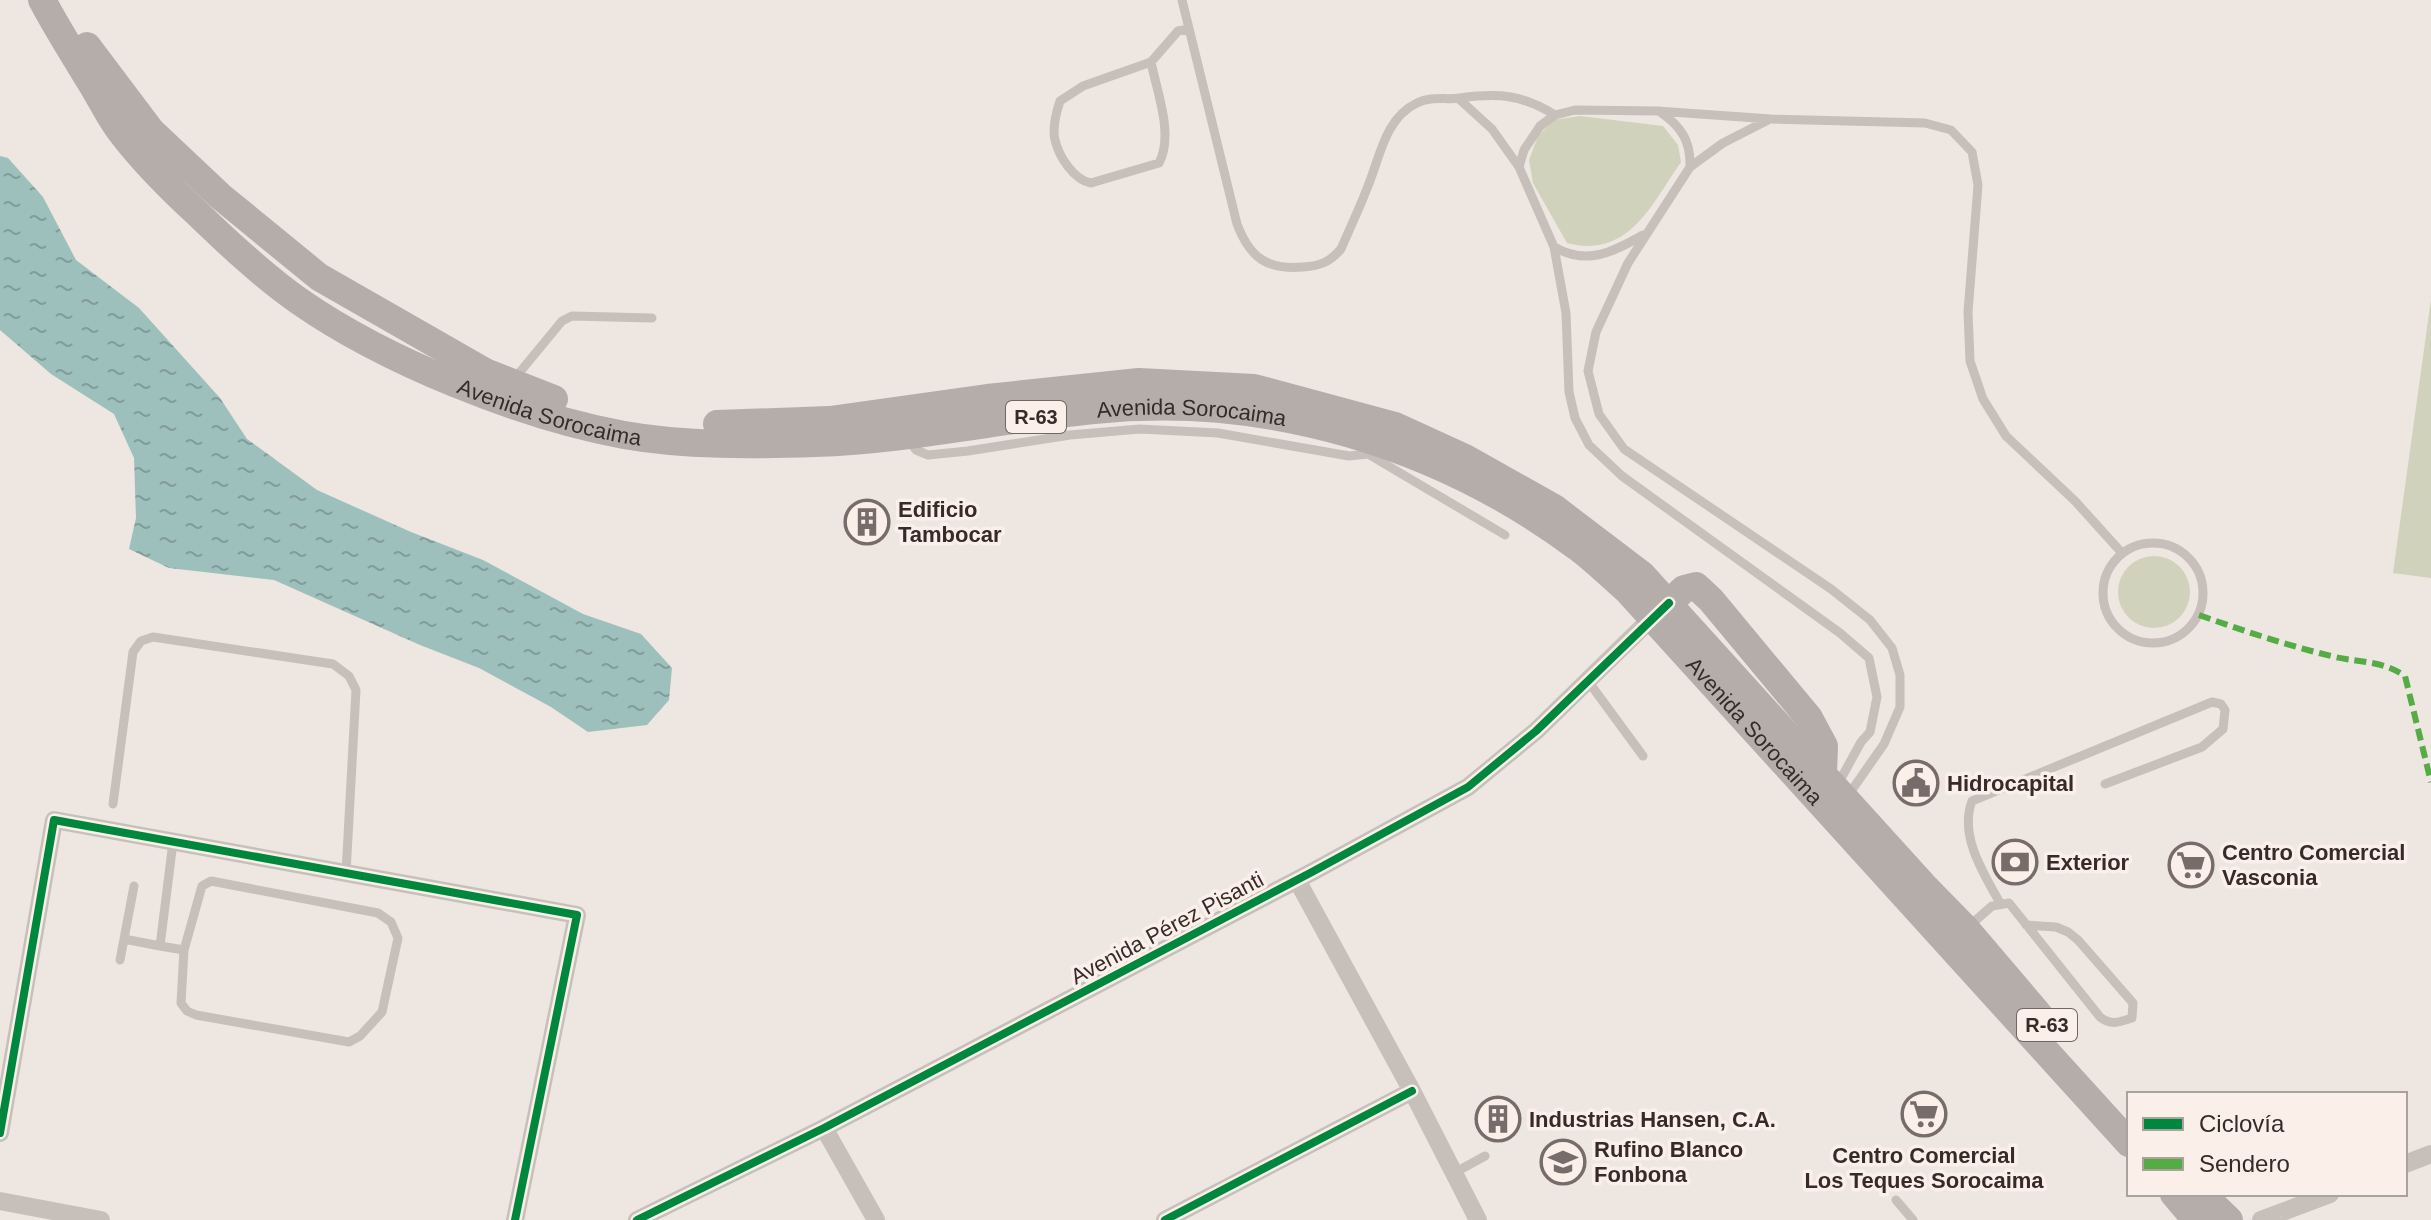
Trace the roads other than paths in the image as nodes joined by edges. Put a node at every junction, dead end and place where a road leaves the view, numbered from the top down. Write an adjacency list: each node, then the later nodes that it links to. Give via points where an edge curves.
1 (42, 0): 15 (main road, Avenida Sorocaima / R-63, via 120,131 229,244 298,300 372,344)
2 (61, 0): 15 (main road, Avenida Sorocaima / R-63, via 87,45 151,131 220,196 319,277 485,372)
3 (1182, 0): 4 (lane)
4 (1189, 29): 5 (lane, via 1178,31); 6 (lane, via 1244,242 1260,259 1282,269 1316,267 1341,249 1379,152 1400,114 1419,102)
5 (1151, 62): 5 (lane, via 1083,86 1060,101 1055,141 1082,181 1159,163 1166,149 1165,133)
6 (1459, 99): 8 (lane, via 1476,94 1515,98); 10 (lane, via 1492,129)
7 (1657, 111): 8 (lane, via 1575,110); 9 (lane); 11 (lane, via 1671,119 1691,148)
8 (1555, 115): 10 (lane, via 1532,136)
9 (1771, 119): 11 (lane); 19 (lane, via 1925,123 1951,130 1972,152 1978,185 1968,312 1970,361 1983,399 2006,436)
10 (1519, 167): 13 (lane)
11 (1690, 167): 12 (lane)
12 (1646, 234): 13 (lane, via 1599,256 1576,256); 24 (lane, via 1596,332 1588,371 1599,414 1624,449 1831,589 1870,620 1892,648 1900,675 1900,707 1884,744)
13 (1554, 247): 24 (lane, via 1566,313 1569,392 1589,445 1622,476 1869,658 1877,697 1870,732)
14 (652, 318): 15 (lane, via 572,316 562,321)
15 (508, 392): 16 (main road, Avenida Sorocaima / R-63, via 625,435)
16 (697, 433): 17 (main road, Avenida Sorocaima / R-63, via 810,444 1096,410 1199,406 1247,411); 17 (main road, Avenida Sorocaima / R-63, via 1139,382 1254,388)
17 (1382, 441): 18 (lane); 20 (main road, Avenida Sorocaima / R-63, via 1532,517)
18 (1505, 535)
19 (2122, 553): 19 (lane, via 2104,580 2102,596 2115,627 2143,643 2160,643 2190,629 2204,599 2199,574 2185,554 2154,542)
20 (1660, 610): 21 (street, Avenida Pérez Pisanti); 24 (main road, via 1684,589 1696,586 1711,600 1809,718 1824,746); 41 (main road, Avenida Sorocaima / R-63)
21 (1588, 681): 22 (lane); 28 (street, Avenida Pérez Pisanti, via 1468,787)
22 (1643, 756)
23 (2105, 784): 30 (lane, via 2202,747 2223,729 2225,710 2212,702 1972,801 1966,825)
24 (1835, 787): 32 (main road, Avenida Sorocaima / R-63)
25 (113, 804): 27 (lane, via 133,652 141,641 153,637 333,664 349,676 356,690)
26 (173, 842): 27 (street); 34 (lane); 40 (street, via 54,820)
27 (346, 873): 53 (street, via 577,915)
28 (1297, 880): 37 (street); 39 (street, Avenida Pérez Pisanti)
29 (134, 886): 33 (lane)
30 (2000, 903): 31 (lane, via 2009,903); 32 (lane)
31 (2026, 925): 31 (lane, via 2056,927 2078,940 2133,1003 2132,1018 2116,1023 2100,1017)
32 (1966, 929): 38 (main road, Avenida Sorocaima / R-63)
33 (124, 939): 34 (lane); 36 (lane)
34 (160, 946): 35 (lane)
35 (184, 950): 35 (lane, via 181,1003 187,1011 349,1042 382,1012 398,938 391,922 378,913 211,881 202,886)
36 (120, 960)
37 (1412, 1091): 45 (street); 56 (street)
38 (2127, 1117)
39 (824, 1128): 54 (street, Avenida Pérez Pisanti); 55 (street)
40 (0, 1133)
41 (2127, 1141)
42 (2431, 1154): 44 (street)
43 (1485, 1156): 45 (lane)
44 (2407, 1163)
45 (1454, 1173): 57 (street)
46 (2176, 1196): 59 (main road)
47 (2204, 1196): 60 (main road)
48 (2326, 1196): 61 (street)
49 (2328, 1196): 62 (street)
50 (1896, 1200): 58 (lane)
51 (0, 1201): 52 (street)
52 (101, 1220)
53 (515, 1220)
54 (637, 1220)
55 (876, 1220)
56 (1165, 1220)
57 (1478, 1220)
58 (1913, 1220)
59 (2196, 1220)
60 (2229, 1220)
61 (2261, 1220)
62 (2288, 1220)

